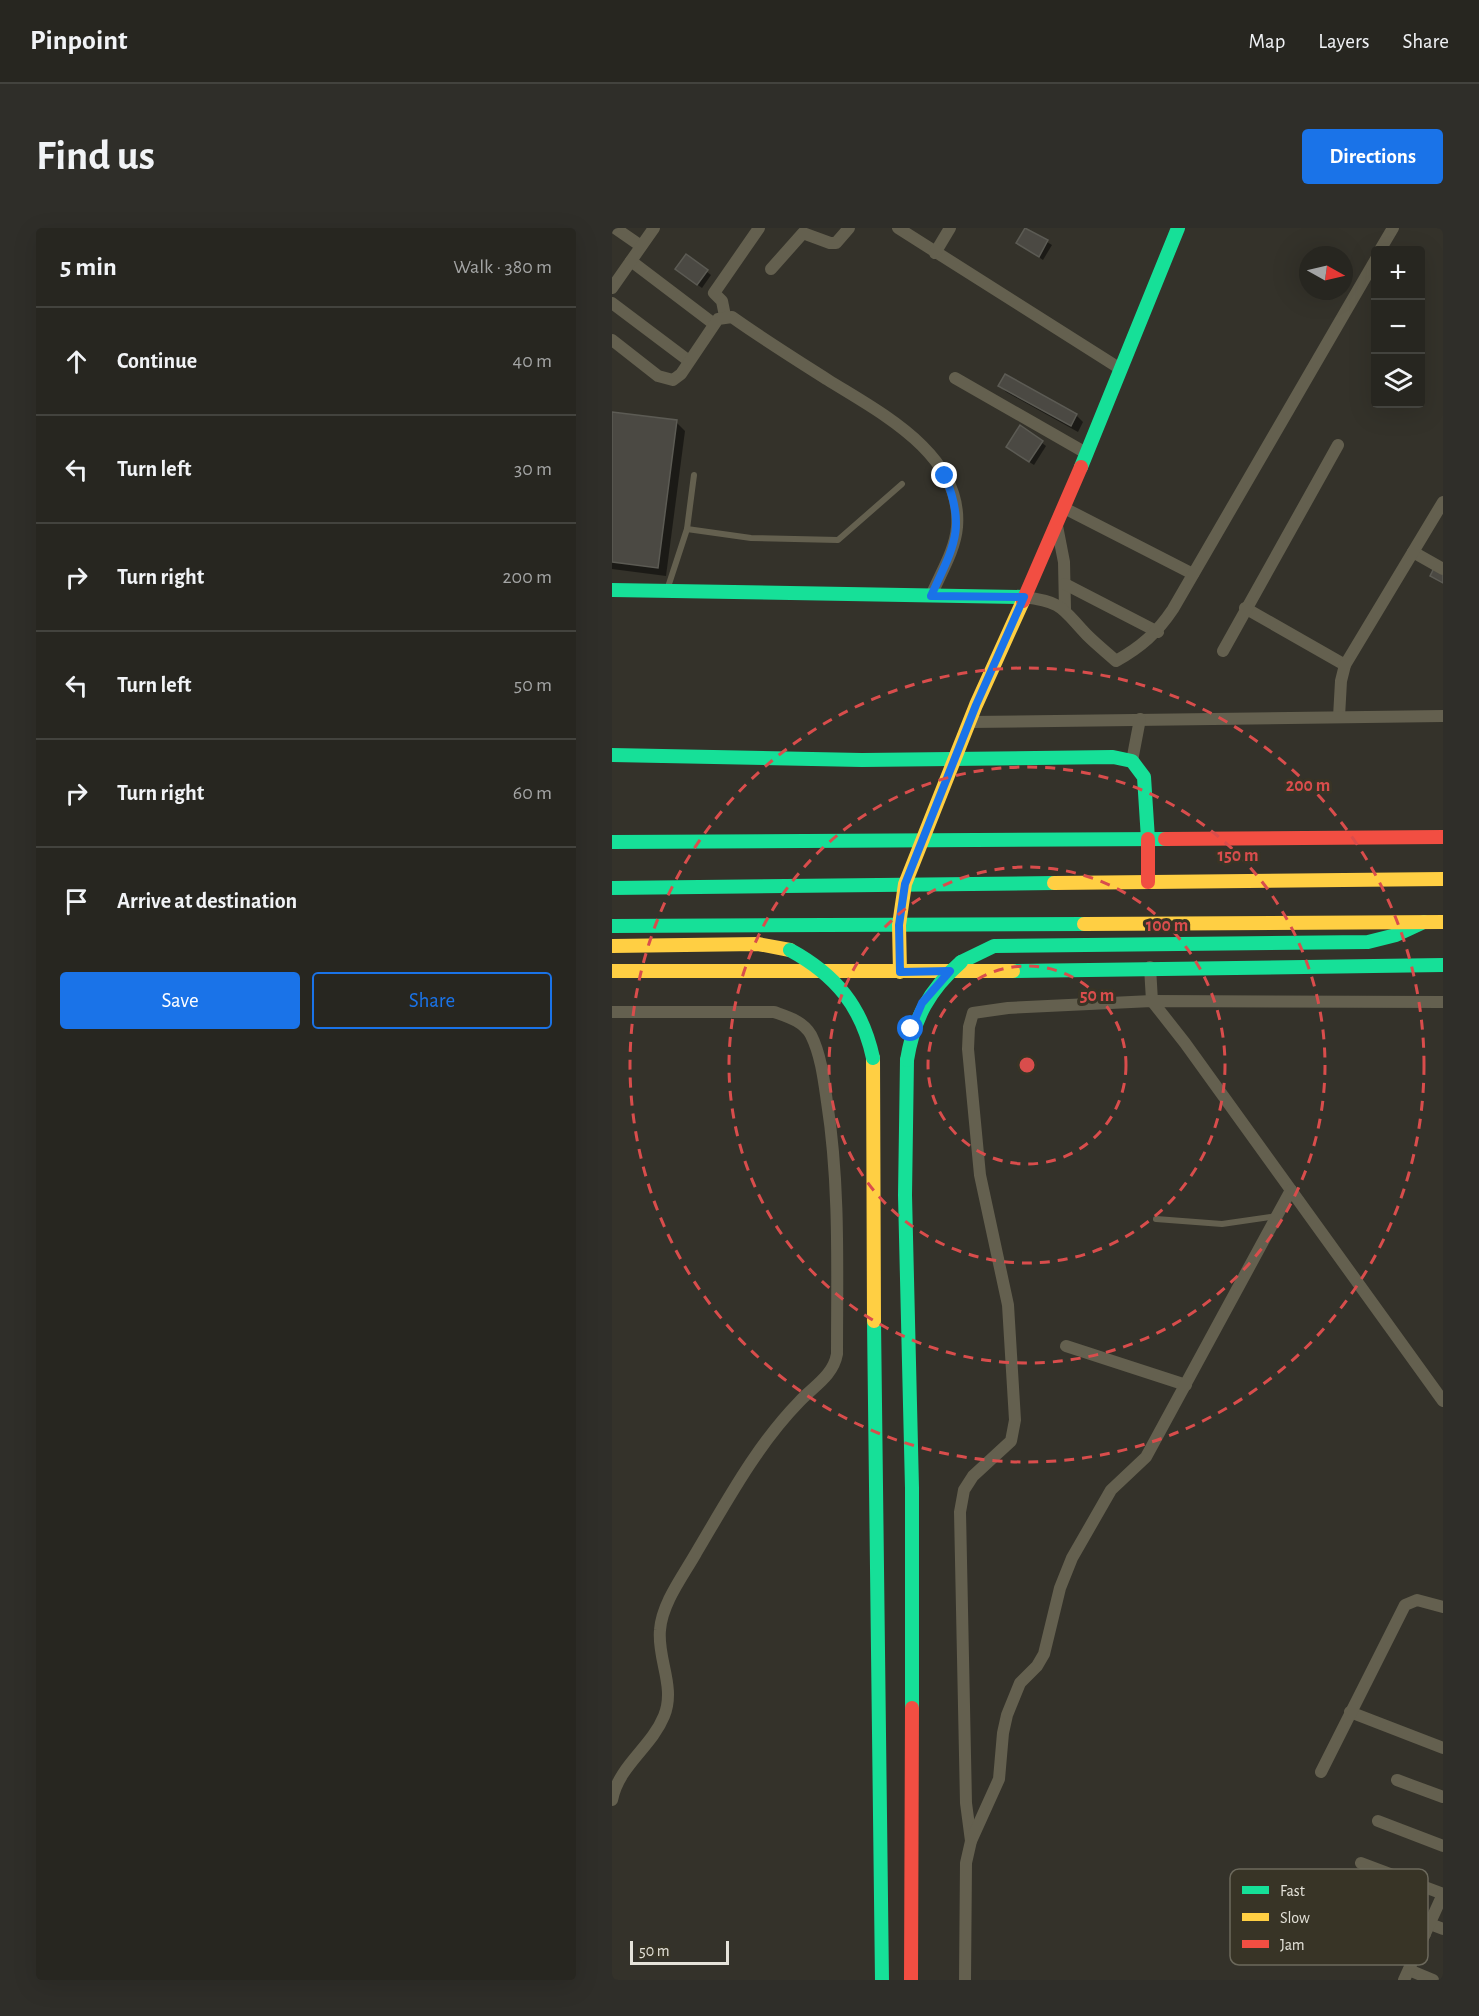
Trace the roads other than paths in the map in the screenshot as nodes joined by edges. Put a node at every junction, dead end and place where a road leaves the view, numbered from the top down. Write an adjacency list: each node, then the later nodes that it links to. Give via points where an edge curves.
1 (615, 228): 9 (street)
2 (654, 228): 9 (street)
3 (759, 228): 17 (street, via 714,293 722,301)
4 (849, 228): 14 (street, via 836,243 803,233)
5 (898, 228): 11 (street)
6 (950, 228): 11 (street)
7 (1178, 228): 21 (street)
8 (1394, 228): 10 (street)
9 (641, 246): 12 (street)
10 (1383, 246)
11 (934, 253): 21 (street)
12 (631, 261): 15 (street); 18 (street)
13 (1371, 268): 33 (street)
14 (771, 269)
15 (612, 288)
16 (612, 303): 20 (street)
17 (725, 316): 18 (street); 37 (street, via 887,416 925,450 945,476 955,500 957,526 954,543)
18 (714, 324): 20 (street)
19 (612, 340): 20 (street, via 665,380 672,380)
20 (689, 361)
21 (1119, 368): 24 (street)
22 (955, 378): 24 (street)
23 (1338, 445): 39 (street)
24 (1086, 453): 28 (street)
25 (694, 474): 30 (lane)
26 (902, 484): 30 (lane, via 838,540 751,538)
27 (1443, 502): 31 (street)
28 (1064, 508): 29 (street); 33 (street)
29 (1057, 526): 34 (street); 38 (street)
30 (687, 529): 36 (lane)
31 (1413, 552): 32 (street); 43 (street)
32 (1443, 569)
33 (1193, 574): 41 (street)
34 (1065, 584): 40 (street); 41 (street)
35 (612, 590): 36 (street)
36 (667, 591): 37 (street)
37 (931, 596): 38 (street)
38 (1024, 597): 40 (street); 47 (street)
39 (1245, 608): 42 (street); 43 (street)
40 (1065, 609): 41 (street, via 1116,661)
41 (1158, 632)
42 (1222, 651)
43 (1345, 665): 45 (street)
44 (1443, 716): 45 (street)
45 (1340, 717): 46 (street)
46 (1140, 718): 47 (street); 50 (street)
47 (969, 722): 49 (street)
48 (612, 755): 49 (street)
49 (954, 761): 50 (street, via 1113,757); 53 (street)
50 (1132, 761): 52 (street, via 1144,777)
51 (1443, 837): 52 (street)
52 (1148, 839): 53 (street); 56 (street)
53 (922, 840): 54 (street); 57 (street)
54 (612, 842)
55 (1443, 879): 56 (street)
56 (1148, 882): 57 (street)
57 (905, 884): 58 (street); 61 (street)
58 (612, 888)
59 (1424, 922): 60 (street); 61 (street); 66 (street, bridge, via 1368,942 994,946 973,954)
60 (1443, 922)
61 (899, 925): 62 (street); 68 (street)
62 (612, 926)
63 (612, 946): 94 (street, bridge, via 758,944 790,950 818,963 843,988 869,1036 873,1059)
64 (1443, 965): 65 (street)
65 (1150, 968): 66 (street); 69 (street)
66 (950, 971): 68 (street); 95 (street, bridge, via 922,1003 911,1029 907,1060 905,1196 912,1488)
67 (612, 972): 68 (street)
68 (900, 972)
69 (1152, 1001): 70 (street); 72 (street); 86 (street, via 1008,1008 973,1013 969,1027 980,1175 1008,1305 1016,1420 1011,1441 973,1476 964,1490 960,1512 966,1803)
70 (1443, 1002)
71 (612, 1012): 84 (street, via 774,1012 794,1019 811,1036 823,1074 832,1134 837,1354 828,1376 778,1425 750,1464 667,1604 659,1631 668,1702 647,1742 626,1767)
72 (1292, 1190): 73 (street); 77 (street)
73 (1278, 1216): 74 (lane, via 1214,1224); 76 (street)
74 (1156, 1219)
75 (1066, 1346): 76 (street)
76 (1186, 1385): 86 (street, via 1146,1457 1111,1490 1072,1558 1060,1588 1044,1654 1020,1683 1007,1715 999,1779)
77 (1443, 1401)
78 (1443, 1607): 79 (street, via 1417,1600 1405,1605)
79 (1350, 1712): 80 (street); 81 (street)
80 (1443, 1748)
81 (1321, 1772)
82 (1397, 1780): 83 (street)
83 (1443, 1797)
84 (612, 1800)
85 (1378, 1821): 87 (street)
86 (971, 1841): 96 (street, via 966,1863)
87 (1443, 1845)
88 (1361, 1863): 89 (street)
89 (1377, 1869)
90 (1428, 1888): 91 (street)
91 (1443, 1894): 92 (street)
92 (1428, 1927)
93 (1407, 1975): 97 (street)
94 (882, 1980)
95 (910, 1980)
96 (965, 1980)
97 (1433, 1980)

